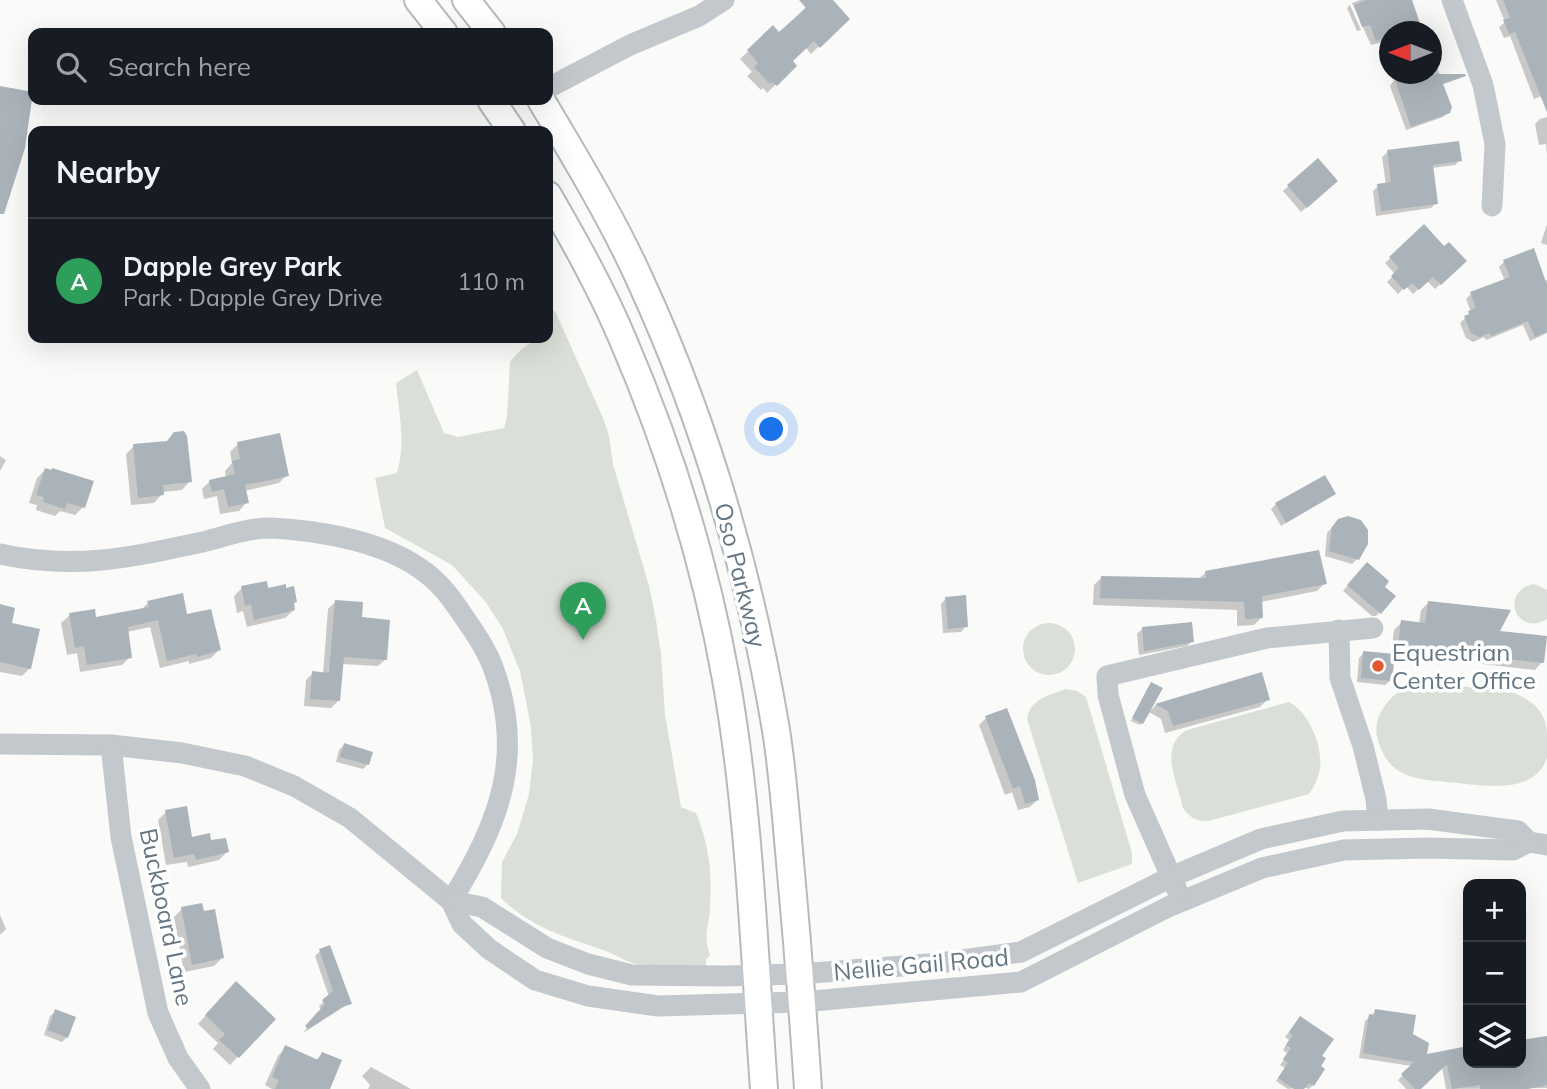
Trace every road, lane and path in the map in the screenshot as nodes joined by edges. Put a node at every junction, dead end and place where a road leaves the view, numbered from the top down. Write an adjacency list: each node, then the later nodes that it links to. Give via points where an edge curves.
1 (418, 0): 5 (main road)
2 (466, 0): 6 (main road)
3 (724, 0): 7 (street)
4 (1452, 0): 12 (street, via 1483,85 1495,144)
5 (440, 28)
6 (488, 28)
7 (553, 85)
8 (494, 105): 10 (main road)
9 (544, 105): 23 (main road, Oso Parkway, via 640,281 698,425 729,519 776,732)
10 (509, 126)
11 (553, 204): 24 (main road, Oso Parkway, via 623,340 683,500 707,585 741,790)
12 (1492, 206)
13 (0, 555): 21 (street, via 80,563 124,559 264,528 341,537 380,547 413,564 444,589 487,652 501,687 508,729 501,798 476,861)
14 (1373, 628): 15 (street)
15 (1339, 630): 18 (street, via 1340,678 1363,746); 20 (street, via 1267,638 1107,676 1135,795)
16 (0, 744): 17 (street, Nellie Gail Road)
17 (111, 745): 21 (street, Nellie Gail Road, via 245,766 294,786 350,818); 27 (street, Buckboard Lane, via 121,837 158,1013 178,1058)
18 (1378, 820): 19 (street, Nellie Gail Road, via 1428,818 1518,831); 20 (street, Nellie Gail Road, via 1343,821 1261,839)
19 (1538, 844): 22 (street, Nellie Gail Road, via 1513,850 1344,850 1262,868)
20 (1171, 877): 22 (street); 23 (street, Nellie Gail Road, via 1021,952)
21 (451, 901): 24 (street, Nellie Gail Road, via 482,907 547,948 632,975); 26 (street, Nellie Gail Road, via 462,923 489,949 535,980 588,996 658,1006)
22 (1182, 901): 25 (street, Nellie Gail Road, via 1021,982)
23 (800, 974): 24 (street, Nellie Gail Road); 25 (main road, Oso Parkway)
24 (757, 976): 26 (main road, Oso Parkway)
25 (802, 1002): 26 (street, Nellie Gail Road); 29 (main road, Oso Parkway)
26 (758, 1004): 28 (main road, Oso Parkway)
27 (200, 1089)
28 (764, 1089)
29 (808, 1089)

